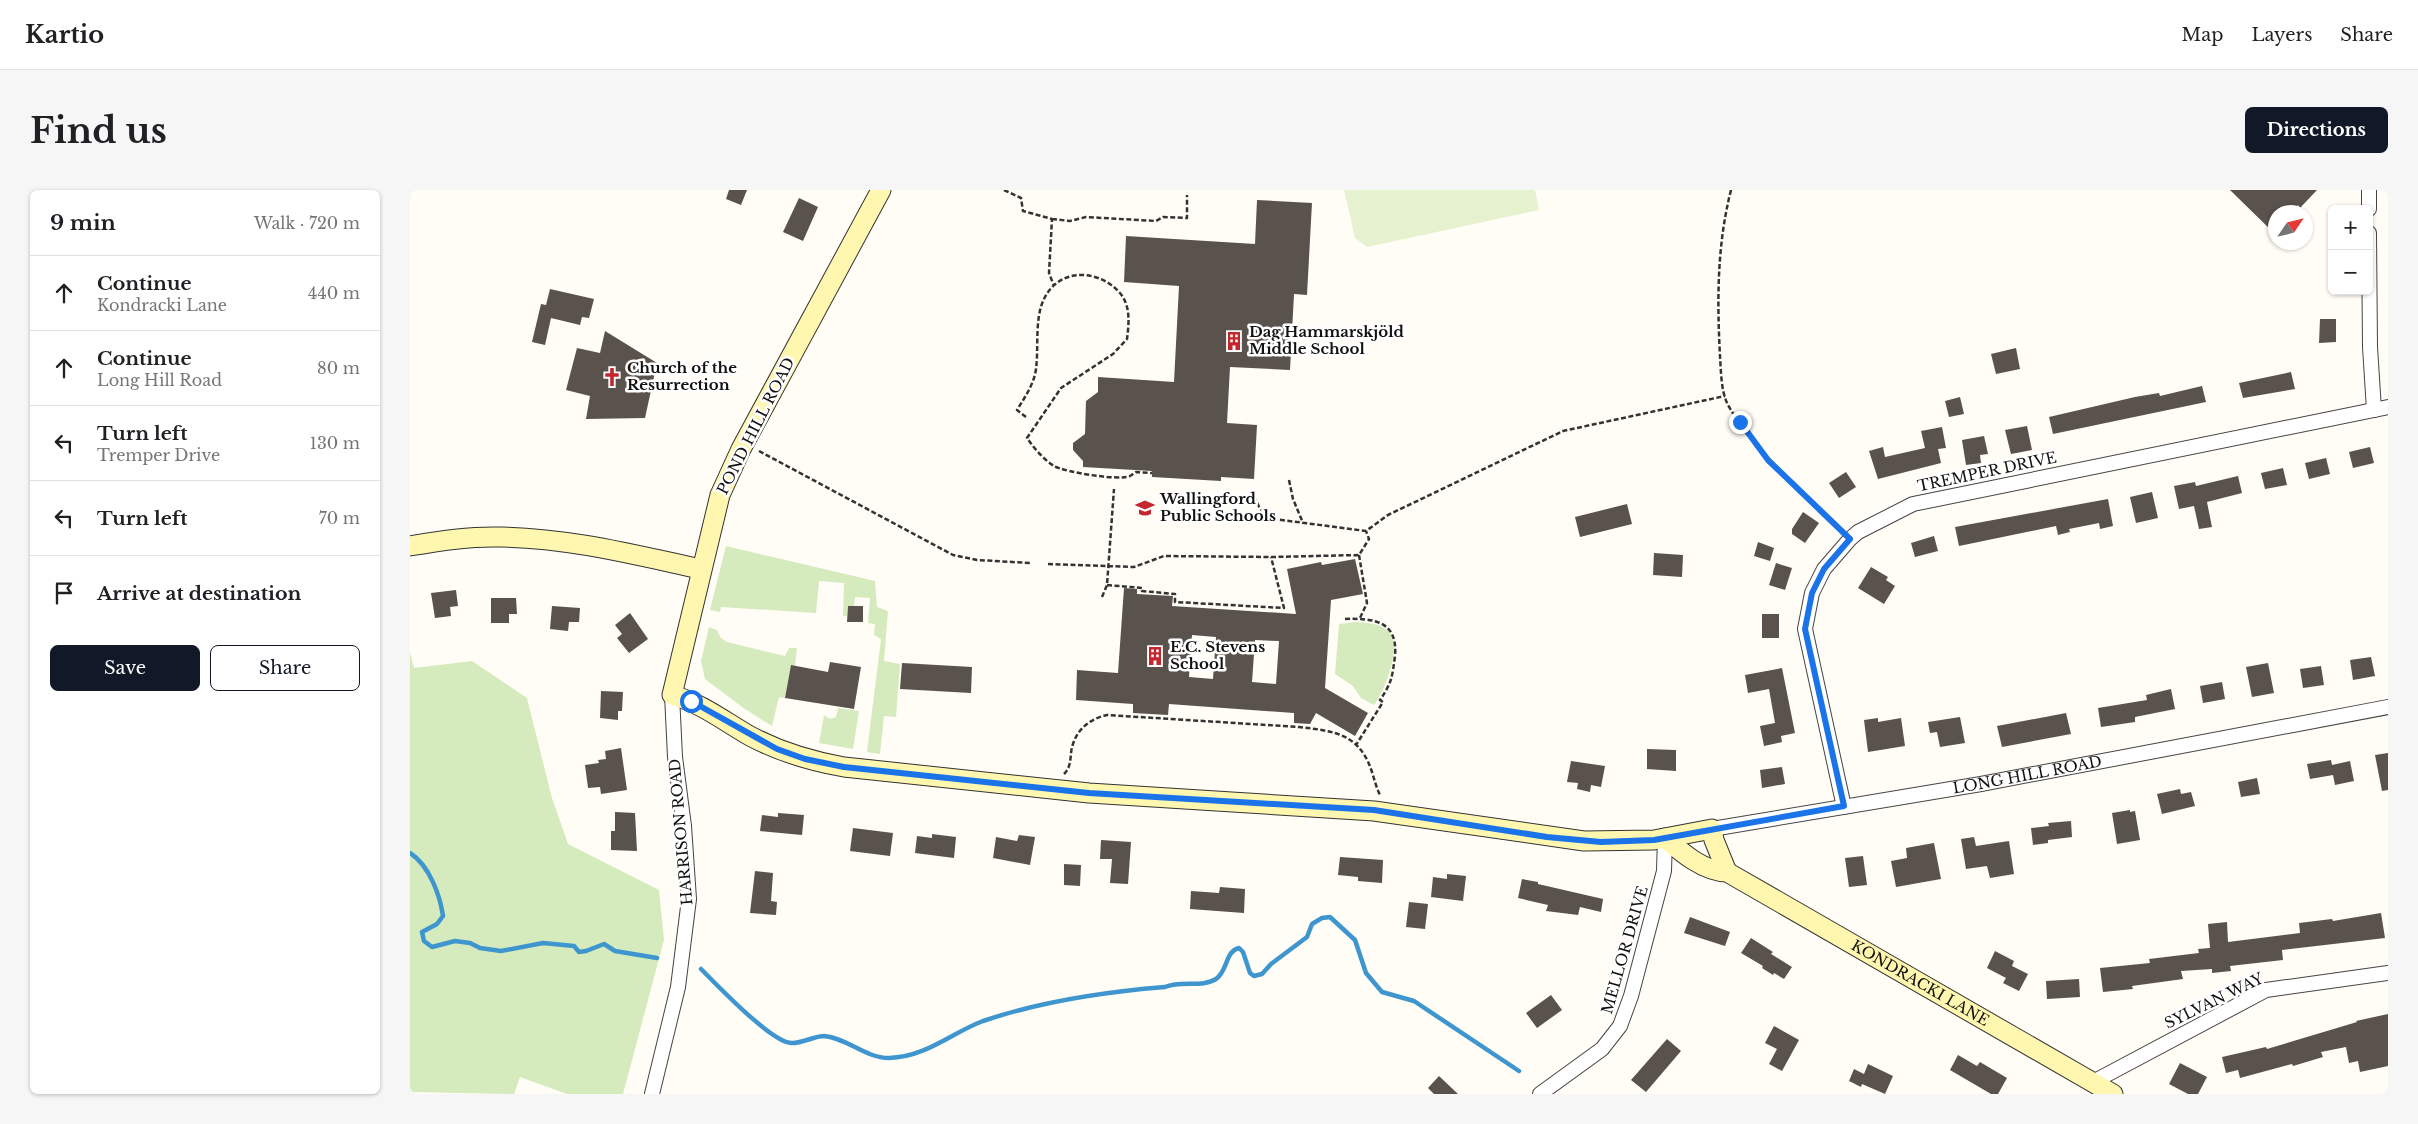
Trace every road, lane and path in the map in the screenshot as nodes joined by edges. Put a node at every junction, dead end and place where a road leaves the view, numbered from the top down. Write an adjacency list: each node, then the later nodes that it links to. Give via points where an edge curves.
1 (882, 190): 28 (main road, POND HILL ROAD, via 741,449 720,495)
2 (1004, 190): 7 (path, via 1021,198 1023,211)
3 (1731, 190): 10 (path, via 1719,255 1718,316)
4 (2369, 190): 6 (street)
5 (1187, 195): 7 (path, via 1187,218 1163,217 1156,221 1086,217 1070,221)
6 (2369, 205)
7 (1052, 219): 9 (path, via 1049,273)
8 (2369, 250): 12 (street)
9 (1054, 286): 13 (path, via 1044,297 1040,314 1036,370 1017,410); 15 (path, via 1074,274 1097,276 1112,284 1128,309 1127,339 1113,354 1061,388 1027,438 1047,460 1077,474 1129,477 1136,472)
10 (1725, 396): 20 (path, via 1563,431 1388,515); 21 (path, via 1727,404 1768,460)
11 (2388, 407): 12 (street, TREMPER DRIVE)
12 (2374, 410): 21 (street, TREMPER DRIVE, via 1912,504)
13 (1026, 417)
14 (759, 451): 25 (path, via 953,555)
15 (1152, 473)
16 (1289, 480): 19 (path)
17 (1114, 489): 27 (path)
18 (1254, 496): 19 (path, via 1266,515)
19 (1303, 523): 20 (path)
20 (1366, 531): 23 (path, via 1369,539)
21 (1850, 539): 38 (street, TREMPER DRIVE, via 1824,569 1812,593 1805,629)
22 (410, 546): 28 (main road, via 444,540 500,537 551,540 606,548)
23 (1359, 555): 24 (path); 31 (path, via 1367,603)
24 (1271, 557): 27 (path, via 1164,556 1134,567); 29 (path, via 1284,608 1174,602 1175,594)
25 (1030, 563)
26 (1048, 564): 27 (path)
27 (1108, 566): 29 (path)
28 (701, 569): 33 (main road, HARRISON ROAD)
29 (1107, 585): 30 (path)
30 (1102, 598)
31 (1360, 618): 32 (path); 35 (path, via 1388,627 1396,645 1392,681)
32 (1345, 619)
33 (672, 694): 40 (main road, via 700,705 777,749 844,767 1089,793 1374,810 1584,841); 44 (street, HARRISON ROAD, via 689,899 678,987)
34 (2388, 708): 38 (street, LONG HILL ROAD)
35 (1356, 745): 36 (path, via 1341,734 1324,730 1107,715 1094,718 1078,735 1072,744 1069,769); 37 (path, via 1370,767)
36 (1061, 776)
37 (1380, 796)
38 (1844, 806): 39 (street, LONG HILL ROAD)
39 (1712, 829): 40 (main road, LONG HILL ROAD); 41 (main road)
40 (1665, 838): 41 (main road, KONDRACKI LANE, via 1688,856 1714,870); 45 (street, MELLOR DRIVE, via 1664,871 1620,1026 1602,1049)
41 (1727, 872): 43 (main road, KONDRACKI LANE)
42 (2388, 973): 43 (street, SYLVAN WAY, via 2266,990)
43 (2093, 1082): 46 (main road, KONDRACKI LANE)
44 (652, 1094)
45 (1540, 1094)
46 (2113, 1094)

